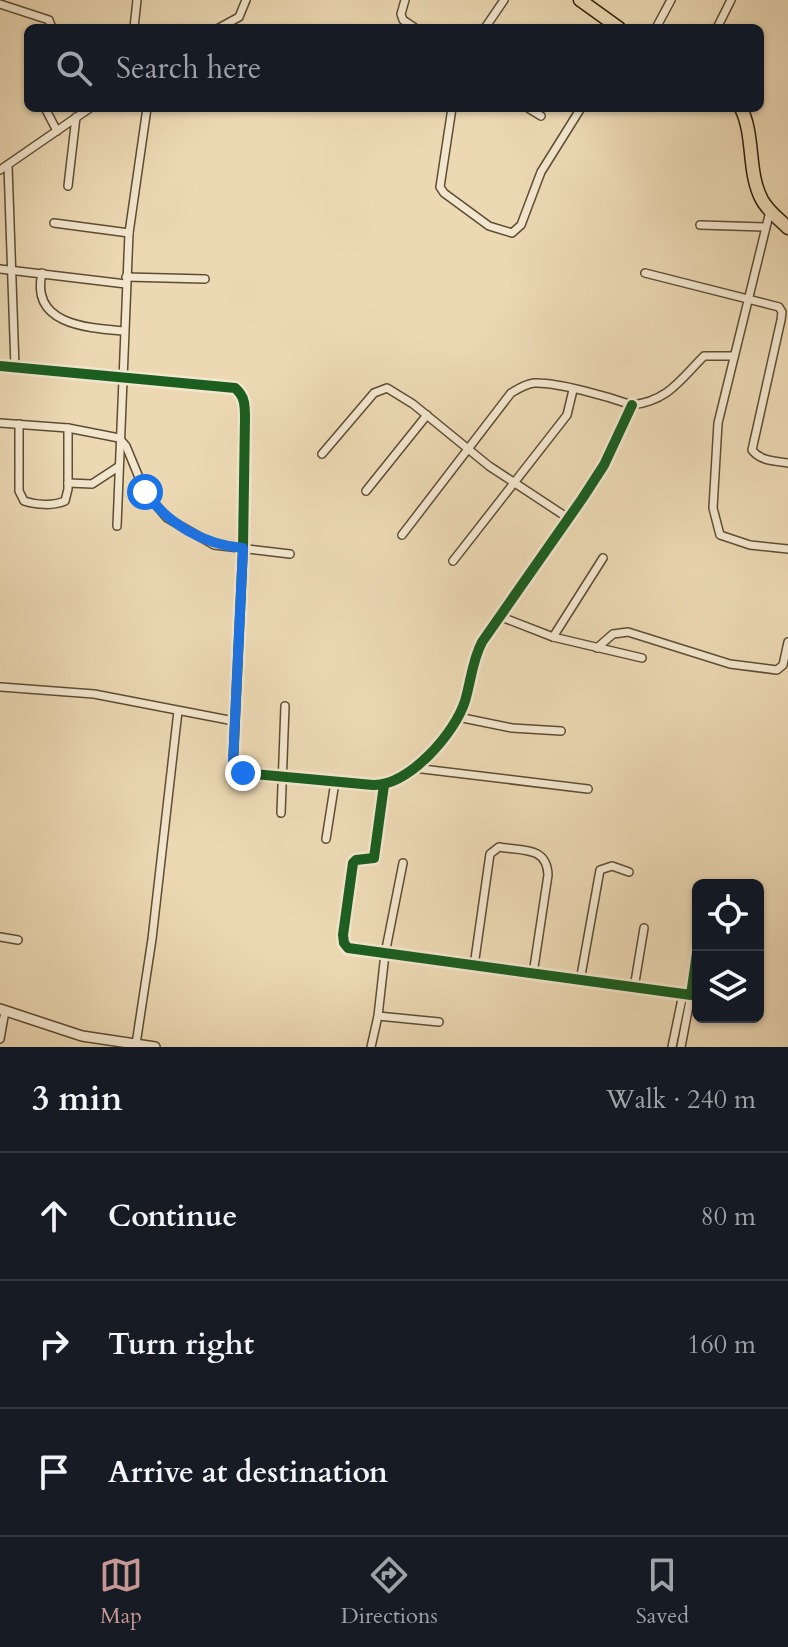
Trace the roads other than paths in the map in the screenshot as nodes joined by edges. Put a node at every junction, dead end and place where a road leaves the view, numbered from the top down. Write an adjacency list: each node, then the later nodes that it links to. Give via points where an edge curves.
1 (137, 0): 11 (street)
2 (246, 0): 12 (street, via 239,17)
3 (405, 0): 13 (street, via 401,14)
4 (504, 0): 14 (street)
5 (580, 0): 9 (main road)
6 (671, 0): 16 (street)
7 (731, 0): 17 (street)
8 (0, 4): 10 (street)
9 (600, 6): 15 (main road)
10 (50, 24)
11 (134, 24)
12 (226, 24)
13 (409, 24)
14 (488, 24)
15 (616, 24)
16 (658, 24)
17 (719, 24)
18 (47, 112): 27 (street)
19 (84, 112): 26 (street)
20 (146, 112): 35 (street)
21 (451, 112): 23 (street, via 440,187 489,226 512,233 521,225 541,172)
22 (534, 112): 25 (street)
23 (578, 112)
24 (742, 112): 30 (main road, via 751,136 755,184)
25 (541, 116)
26 (76, 117): 27 (street); 29 (street)
27 (57, 131): 28 (street)
28 (4, 168): 37 (street)
29 (68, 186)
30 (770, 211): 33 (street); 34 (main road)
31 (54, 223): 35 (street)
32 (700, 225): 33 (street)
33 (764, 227): 42 (street)
34 (788, 228)
35 (129, 233): 41 (street)
36 (0, 269): 37 (street)
37 (10, 269): 38 (street); 46 (street)
38 (42, 273): 41 (street); 43 (street, via 40,295 53,313 75,326)
39 (645, 273): 42 (street)
40 (205, 279): 41 (street)
41 (126, 281): 43 (street)
42 (748, 298): 44 (street); 57 (street, via 782,312 752,450 767,460)
43 (124, 331): 47 (street)
44 (734, 356): 49 (street, via 704,356 655,402); 66 (street, via 718,423 714,521 720,535 731,541)
45 (0, 366): 46 (street)
46 (15, 367): 47 (street)
47 (122, 377): 54 (street); 65 (street, via 240,392 245,418)
48 (573, 390): 49 (street); 55 (street, via 532,383 521,387); 60 (street, via 567,415)
49 (632, 405): 62 (street, via 604,465)
50 (427, 415): 55 (street); 56 (street, via 394,391 379,390); 61 (street)
51 (0, 423): 52 (street)
52 (19, 424): 53 (street); 59 (street, via 18,485 24,501 61,504)
53 (68, 428): 54 (street); 59 (street)
54 (119, 438): 58 (street); 65 (street, via 145,492 167,518 214,545)
55 (469, 450): 60 (street); 64 (street)
56 (322, 454)
57 (788, 463)
58 (118, 467): 59 (street, via 92,484); 63 (street)
59 (68, 483)
60 (514, 483): 62 (street); 69 (street)
61 (366, 491)
62 (568, 518): 70 (street)
63 (117, 526)
64 (402, 535)
65 (243, 548): 67 (street); 79 (street)
66 (788, 549)
67 (290, 554)
68 (603, 558): 71 (street)
69 (453, 561)
70 (499, 616): 71 (street); 78 (street, via 476,654)
71 (553, 637): 73 (street)
72 (788, 642): 73 (street, via 777,670 730,664 628,632 613,634)
73 (597, 648): 74 (street)
74 (642, 658)
75 (1, 687): 77 (street, via 73,691)
76 (285, 706): 82 (street)
77 (178, 711): 79 (street); 104 (street)
78 (458, 717): 80 (street); 81 (street, via 449,734)
79 (234, 721): 82 (street, via 237,771)
80 (561, 731)
81 (414, 768): 84 (street); 85 (street)
82 (283, 777): 83 (street); 86 (street)
83 (335, 782): 84 (street); 87 (street)
84 (384, 785): 94 (street, via 374,858 353,863 343,935 348,948)
85 (588, 789)
86 (281, 813)
87 (326, 839)
88 (403, 863): 94 (street)
89 (629, 872): 97 (street, via 612,866 600,870)
90 (644, 928): 98 (street)
91 (0, 937): 92 (street)
92 (18, 940)
93 (697, 951): 99 (street)
94 (385, 954): 95 (street); 101 (street)
95 (474, 966): 96 (street); 96 (street, via 490,854 499,847 540,854 546,860)
96 (533, 974): 97 (street)
97 (580, 981): 98 (street)
98 (634, 988): 99 (street)
99 (687, 994): 107 (street); 108 (street)
100 (3, 1010): 103 (street); 104 (street, via 82,1036)
101 (378, 1016): 102 (street); 106 (street)
102 (439, 1022)
103 (0, 1039)
104 (136, 1044): 105 (street)
105 (155, 1047)
106 (371, 1047)
107 (672, 1047)
108 (681, 1047)

